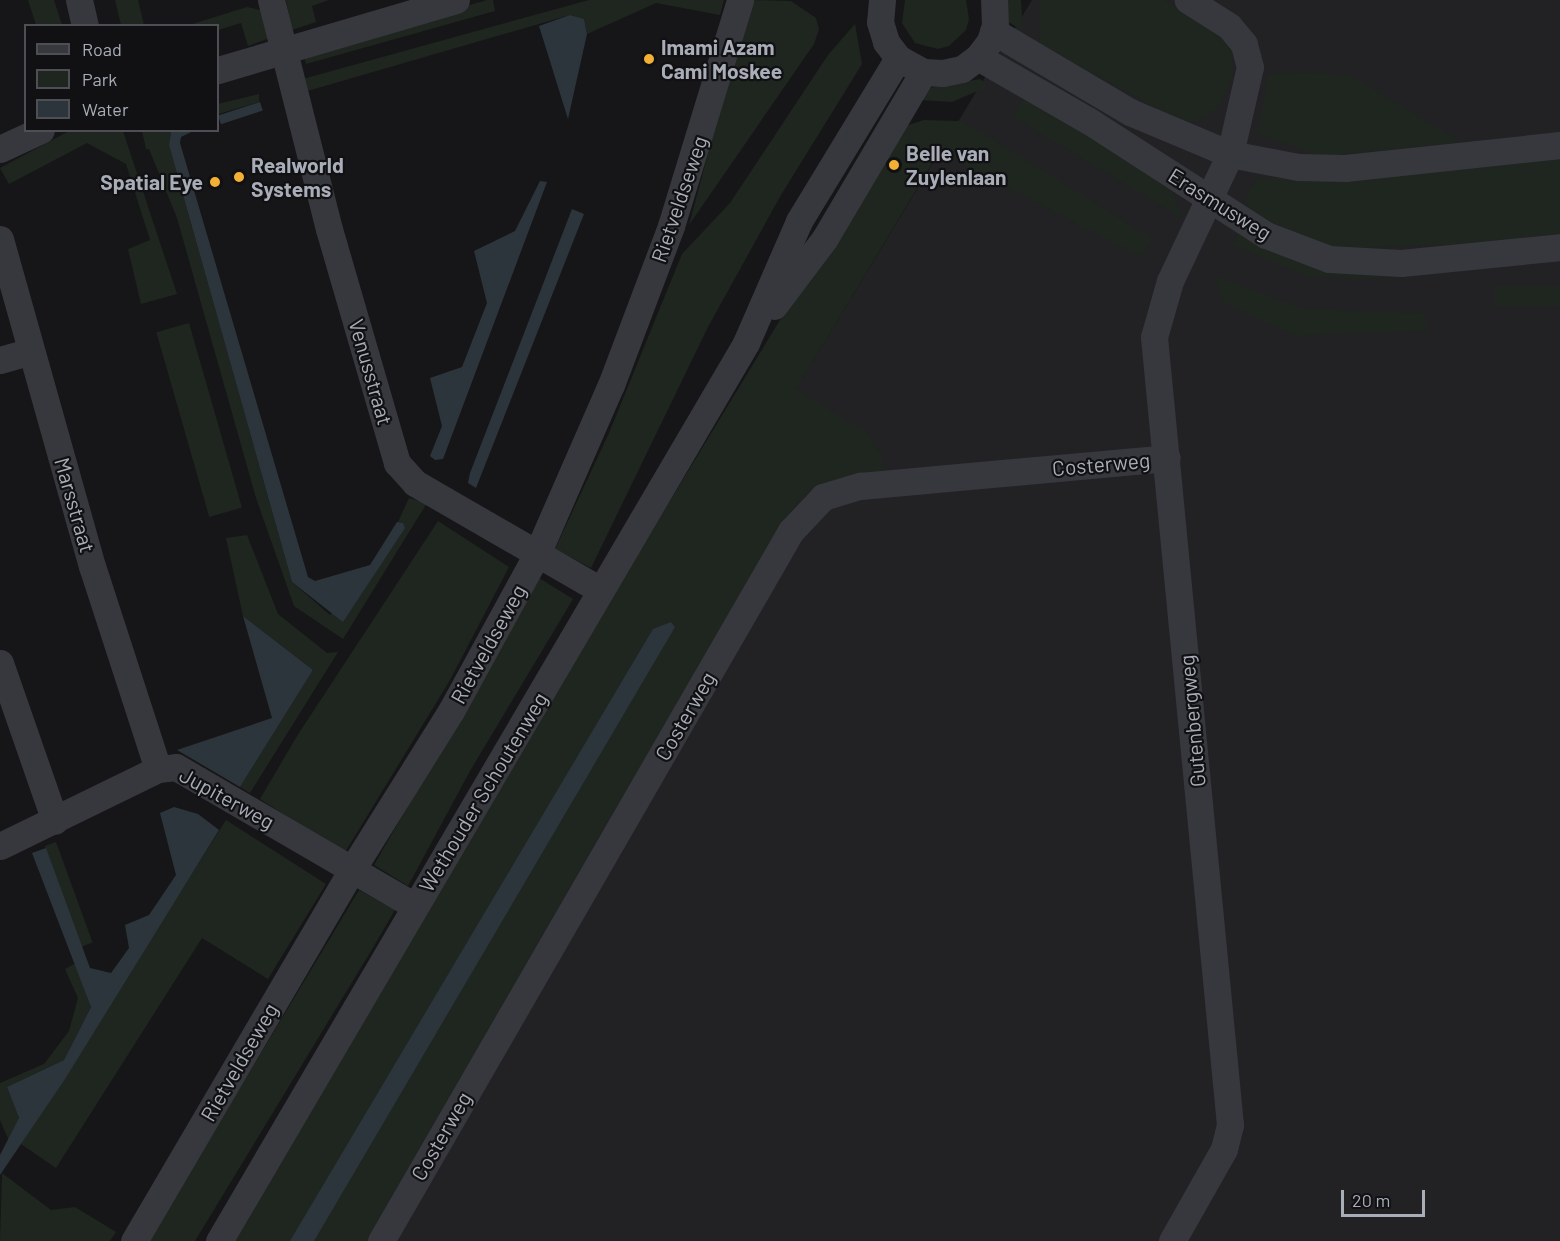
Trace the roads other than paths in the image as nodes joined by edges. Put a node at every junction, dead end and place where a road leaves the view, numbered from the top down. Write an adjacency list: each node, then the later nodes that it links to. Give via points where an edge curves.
1 (79, 0): 8 (street)
2 (271, 0): 10 (street, Venusstraat)
3 (456, 0): 10 (street)
4 (740, 0): 26 (street, Rietveldseweg, via 671,226 611,385)
5 (994, 0): 9 (street)
6 (1188, 0): 18 (street, Gutenbergweg, via 1229,26 1244,44 1250,67)
7 (881, 1): 12 (street, via 880,22 886,42)
8 (85, 24)
9 (993, 31): 11 (street); 18 (street, Erasmusweg, via 1130,112)
10 (285, 49): 13 (street); 26 (street, Venusstraat, via 329,229 397,463 415,483)
11 (978, 57): 14 (street, via 962,69); 19 (street, Erasmusweg)
12 (898, 58): 14 (street); 22 (street, Wethouder Schoutenweg, via 799,221)
13 (219, 70)
14 (923, 72): 22 (street, Wethouder Schoutenweg, via 825,238)
15 (37, 132): 17 (street)
16 (1560, 145): 18 (street, Erasmusweg, via 1345,168 1298,168)
17 (0, 149)
18 (1230, 154): 19 (street, Gutenbergweg)
19 (1210, 198): 21 (street, Erasmusweg, via 1266,235 1329,259 1401,263); 25 (street, Gutenbergweg, via 1170,281 1154,337)
20 (0, 239): 23 (street, Marsstraat)
21 (1560, 247)
22 (746, 343): 27 (street, Wethouder Schoutenweg)
23 (31, 351): 24 (street); 29 (street, Marsstraat, via 92,566)
24 (0, 360)
25 (1167, 458): 36 (street, Costerweg, via 860,486 823,497 791,531); 37 (street, Gutenbergweg, via 1230,1125 1224,1149)
26 (537, 554): 27 (street, Venusstraat); 32 (street, Rietveldseweg, via 451,711)
27 (600, 590): 33 (street, Wethouder Schoutenweg)
28 (0, 663): 30 (street)
29 (158, 769): 30 (street, Jupiterweg); 32 (street, Jupiterweg, via 176,767)
30 (56, 821): 31 (street, Jupiterweg)
31 (0, 846)
32 (351, 871): 33 (street, Jupiterweg); 34 (street, Rietveldseweg)
33 (415, 906): 35 (street, Wethouder Schoutenweg)
34 (134, 1241)
35 (219, 1241)
36 (381, 1241)
37 (1172, 1241)

